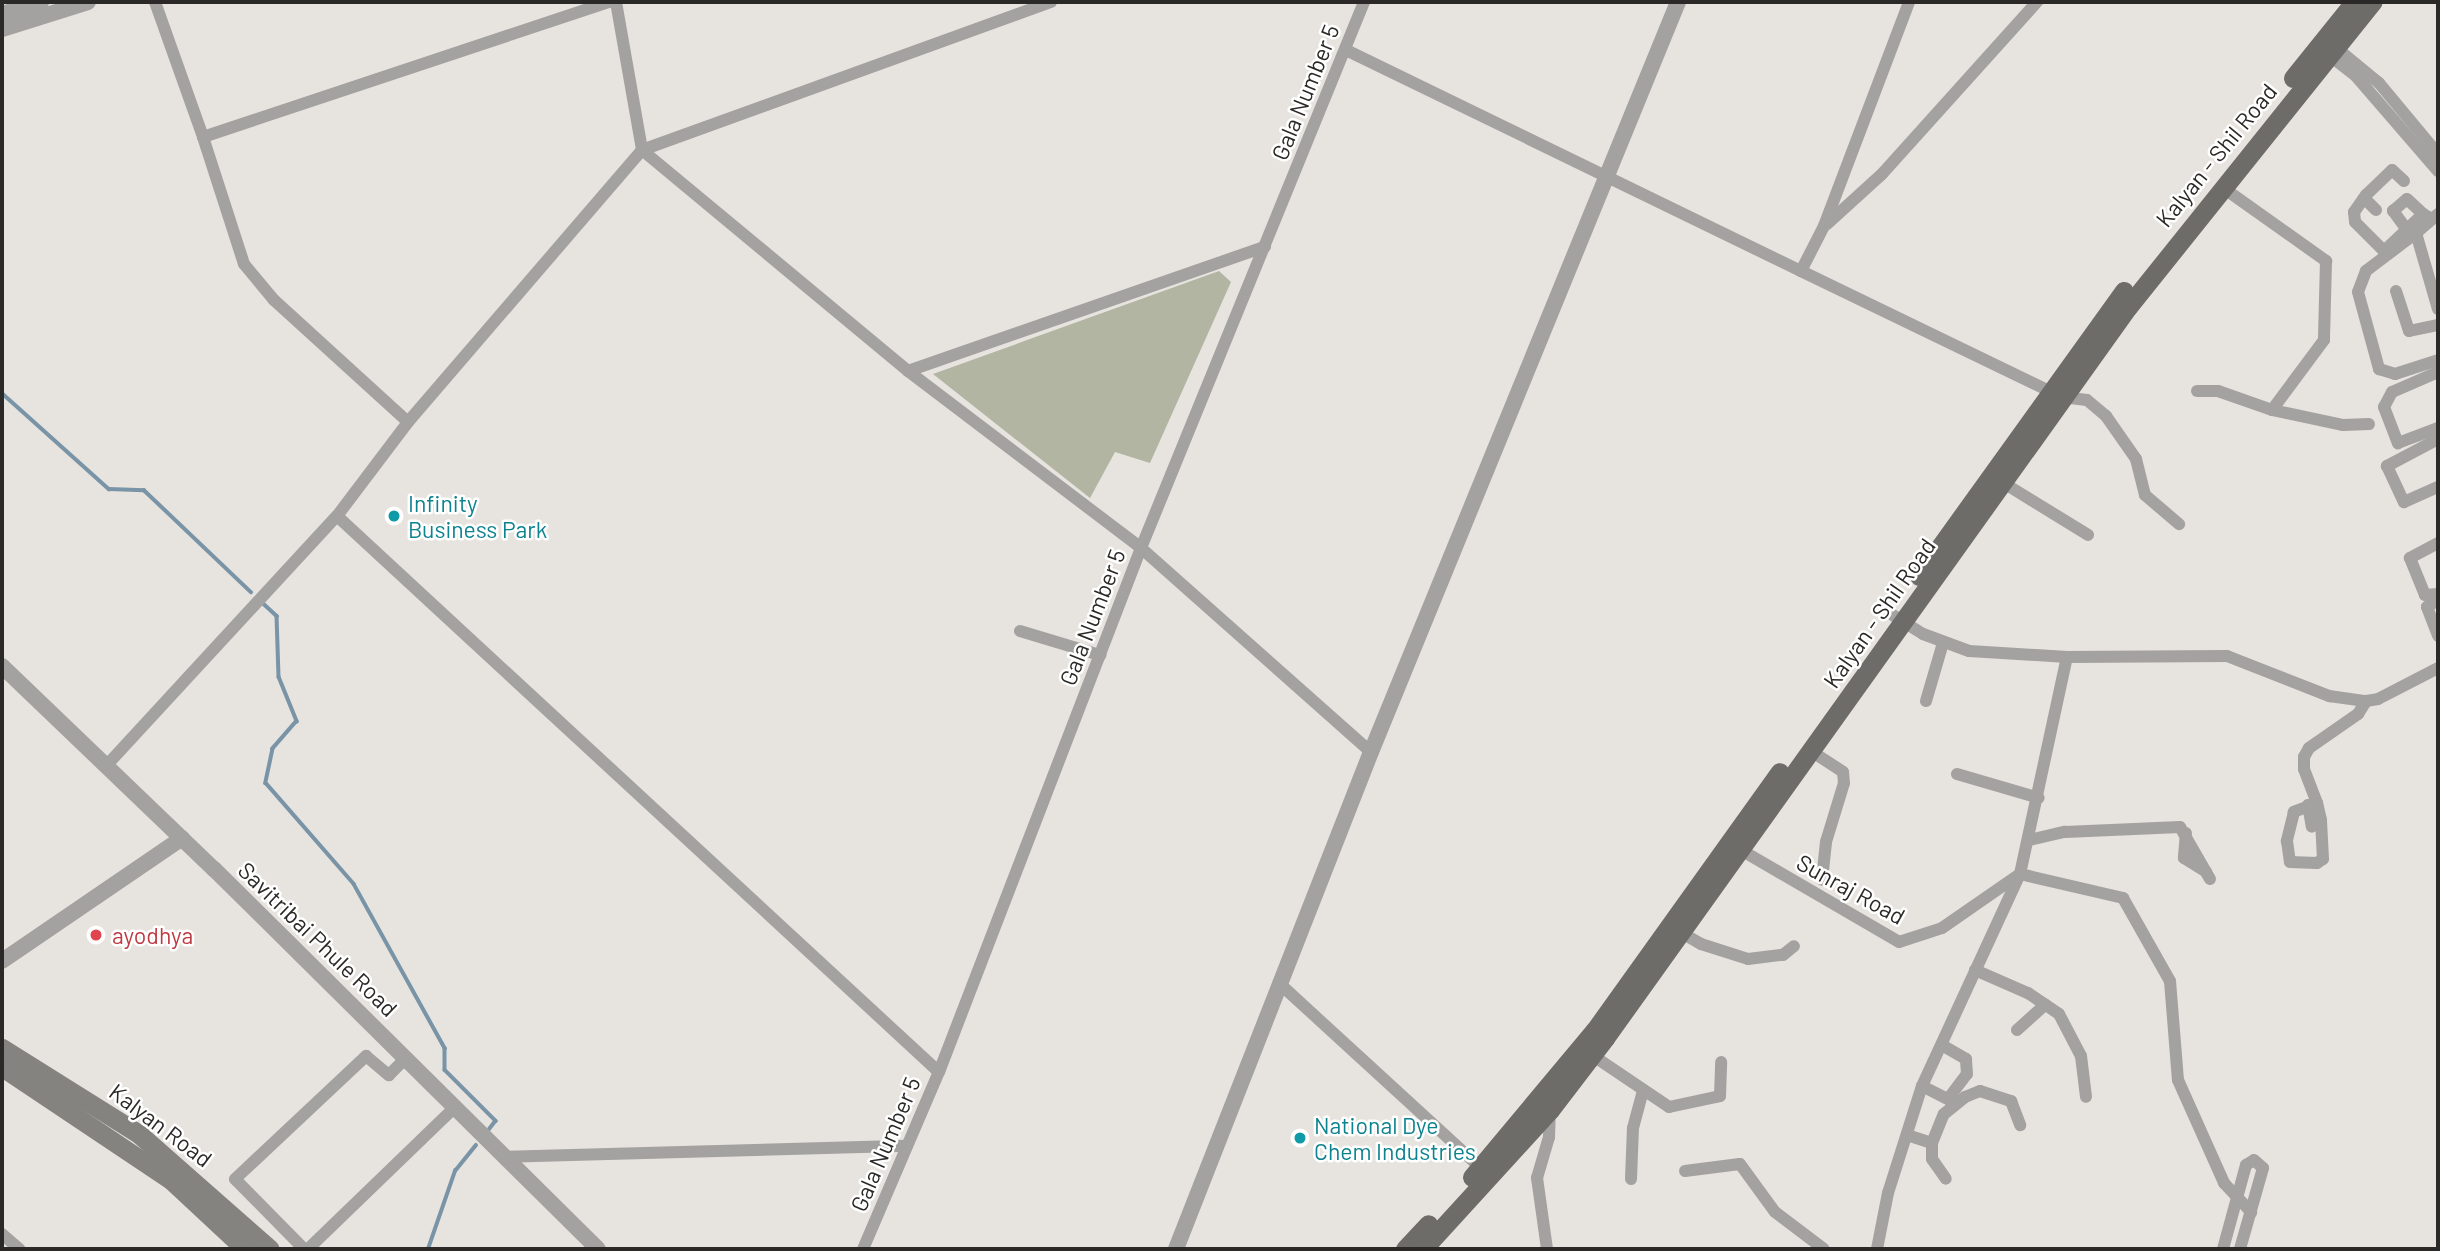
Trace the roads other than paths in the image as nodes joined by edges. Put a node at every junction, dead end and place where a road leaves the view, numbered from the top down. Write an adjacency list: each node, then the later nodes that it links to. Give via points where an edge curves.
1 (88, 2): 12 (street)
2 (155, 2): 17 (street)
3 (610, 2): 17 (street)
4 (616, 2): 18 (street)
5 (1051, 2): 18 (street)
6 (1364, 2): 15 (street, Gala Number 5)
7 (1678, 2): 21 (street)
8 (1909, 2): 27 (street)
9 (2038, 2): 27 (street, via 1882,174)
10 (2354, 2): 38 (main road, Kalyan - Shil Road, via 2157,247)
11 (2372, 2): 16 (main road, Kalyan - Shil Road)
12 (35, 7): 13 (street); 14 (street)
13 (2, 14)
14 (2, 29)
15 (1346, 50): 21 (street); 29 (street, Gala Number 5)
16 (2332, 51): 19 (street, via 2379,83); 20 (street); 23 (main road, Kalyan - Shil Road)
17 (203, 137): 40 (street, via 244,264 274,300)
18 (642, 150): 35 (street); 40 (street)
19 (2438, 154)
20 (2438, 171)
21 (1605, 179): 30 (street); 64 (street)
22 (2404, 181): 24 (street, via 2393,170)
23 (2222, 187): 38 (main road, Kalyan - Shil Road); 39 (street, via 2326,261 2324,340)
24 (2364, 198): 25 (street); 28 (street, via 2354,212 2355,222 2379,250 2386,250)
25 (2376, 210)
26 (2431, 216): 28 (street); 28 (street, via 2407,199 2393,211)
27 (1824, 226): 30 (street)
28 (2411, 231): 32 (street); 34 (street, via 2366,271 2358,292 2379,369 2395,374)
29 (1265, 247): 35 (street); 50 (street, Gala Number 5)
30 (1801, 271): 38 (street)
31 (2396, 291): 33 (street, via 2409,331)
32 (2438, 309)
33 (2438, 325)
34 (2438, 360)
35 (908, 371): 50 (street)
36 (2438, 372): 42 (street, via 2392,392 2384,407 2398,443)
37 (2197, 391): 39 (street, via 2218,391)
38 (2056, 393): 44 (main road, Kalyan - Shil Road); 47 (street, via 2087,400 2106,416 2136,459 2145,495); 53 (main road, Kalyan - Shil Road)
39 (2272, 410): 41 (street, via 2343,425)
40 (408, 422): 46 (street)
41 (2369, 424)
42 (2438, 428)
43 (2438, 439): 45 (street, via 2387,466 2404,502)
44 (2002, 482): 48 (street); 53 (main road, Kalyan - Shil Road)
45 (2438, 487)
46 (337, 516): 65 (street); 88 (street)
47 (2179, 524)
48 (2088, 535)
49 (2438, 543): 51 (street, via 2410,558 2425,595)
50 (1141, 548): 57 (street, Gala Number 5); 64 (street)
51 (2438, 594)
52 (2438, 600): 55 (street, via 2427,607)
53 (1897, 619): 56 (street); 63 (main road, Kalyan - Shil Road); 92 (main road, Kalyan - Shil Road)
54 (1020, 631): 57 (street)
55 (2438, 636)
56 (1943, 643): 58 (street, via 1992,655); 61 (street)
57 (1100, 655): 88 (street, Gala Number 5)
58 (2067, 657): 62 (street, via 2227,656 2329,696); 67 (street)
59 (2, 666): 65 (street, Savitribai Phule Road)
60 (2437, 672): 62 (street)
61 (1926, 701)
62 (2366, 701): 68 (street, via 2358,715 2309,748 2304,757)
63 (1811, 751): 72 (main road, Kalyan - Shil Road); 75 (street, via 1843,772 1844,783 1826,842)
64 (1371, 752): 80 (street)
65 (106, 766): 70 (street, Savitribai Phule Road)
66 (1957, 774): 67 (street)
67 (2039, 798): 71 (street)
68 (2312, 804): 68 (street, via 2323,859 2290,862 2287,841 2294,812); 69 (street)
69 (2312, 827)
70 (183, 838): 78 (street); 85 (street, Savitribai Phule Road)
71 (2029, 840): 73 (street); 74 (street, via 2065,832 2172,825 2186,833)
72 (1741, 850): 73 (street, Sunraj Road, via 1899,942 1942,928); 76 (main road, Kalyan - Shil Road)
73 (2020, 874): 79 (street); 103 (street, via 2110,892 2132,907 2143,937 2170,981 2178,1080 2224,1183)
74 (2208, 875)
75 (1822, 880)
76 (1682, 933): 77 (street, via 1748,959 1783,955); 84 (main road, Kalyan - Shil Road)
77 (1794, 946)
78 (2, 961)
79 (1975, 970): 81 (street); 83 (street)
80 (1280, 984): 99 (street); 113 (street)
81 (2045, 1005): 82 (street); 91 (street, via 2059,1014 2076,1041)
82 (2017, 1030)
83 (1942, 1045): 89 (street); 89 (street, via 1966,1059 1967,1074 1948,1099)
84 (1592, 1055): 90 (street); 92 (main road, Kalyan - Shil Road)
85 (406, 1058): 93 (street, Savitribai Phule Road); 110 (street, via 389,1075 366,1056 235,1179)
86 (1720, 1062): 90 (street, via 1720,1096 1669,1107)
87 (5, 1064): 104 (main road, Kalyan Road)
88 (939, 1072): 97 (street, Gala Number 5)
89 (1922, 1086): 95 (street)
90 (1643, 1091): 102 (street, via 1633,1129)
91 (2086, 1097)
92 (1544, 1104): 99 (main road, Kalyan - Shil Road); 115 (main road, Kalyan - Shil Road); 116 (street, via 1549,1137 1537,1178)
93 (454, 1108): 98 (street, Savitribai Phule Road); 110 (street)
94 (2020, 1125): 96 (street, via 2011,1101 1980,1091 1954,1104)
95 (1907, 1135): 96 (street); 118 (street)
96 (1932, 1143): 101 (street, via 1932,1159)
97 (907, 1146): 98 (street); 112 (street, Gala Number 5)
98 (503, 1157): 111 (street, Savitribai Phule Road)
99 (1481, 1168): 114 (main road, Kalyan - Shil Road)
100 (1685, 1171): 117 (street, via 1740,1164 1776,1212)
101 (1946, 1178)
102 (1631, 1179)
103 (2237, 1198): 105 (street); 105 (street, via 2246,1165 2254,1160 2263,1168); 119 (street)
104 (210, 1205): 108 (main road, Kalyan Road); 109 (main road, Kalyan Road)
105 (2250, 1212): 120 (street)
106 (2, 1234): 107 (street)
107 (19, 1249)
108 (245, 1249)
109 (270, 1249)
110 (306, 1249)
111 (598, 1249)
112 (863, 1249)
113 (1176, 1249)
114 (1405, 1249)
115 (1423, 1249)
116 (1547, 1249)
117 (1824, 1249)
118 (1877, 1249)
119 (2223, 1249)
120 (2240, 1249)

